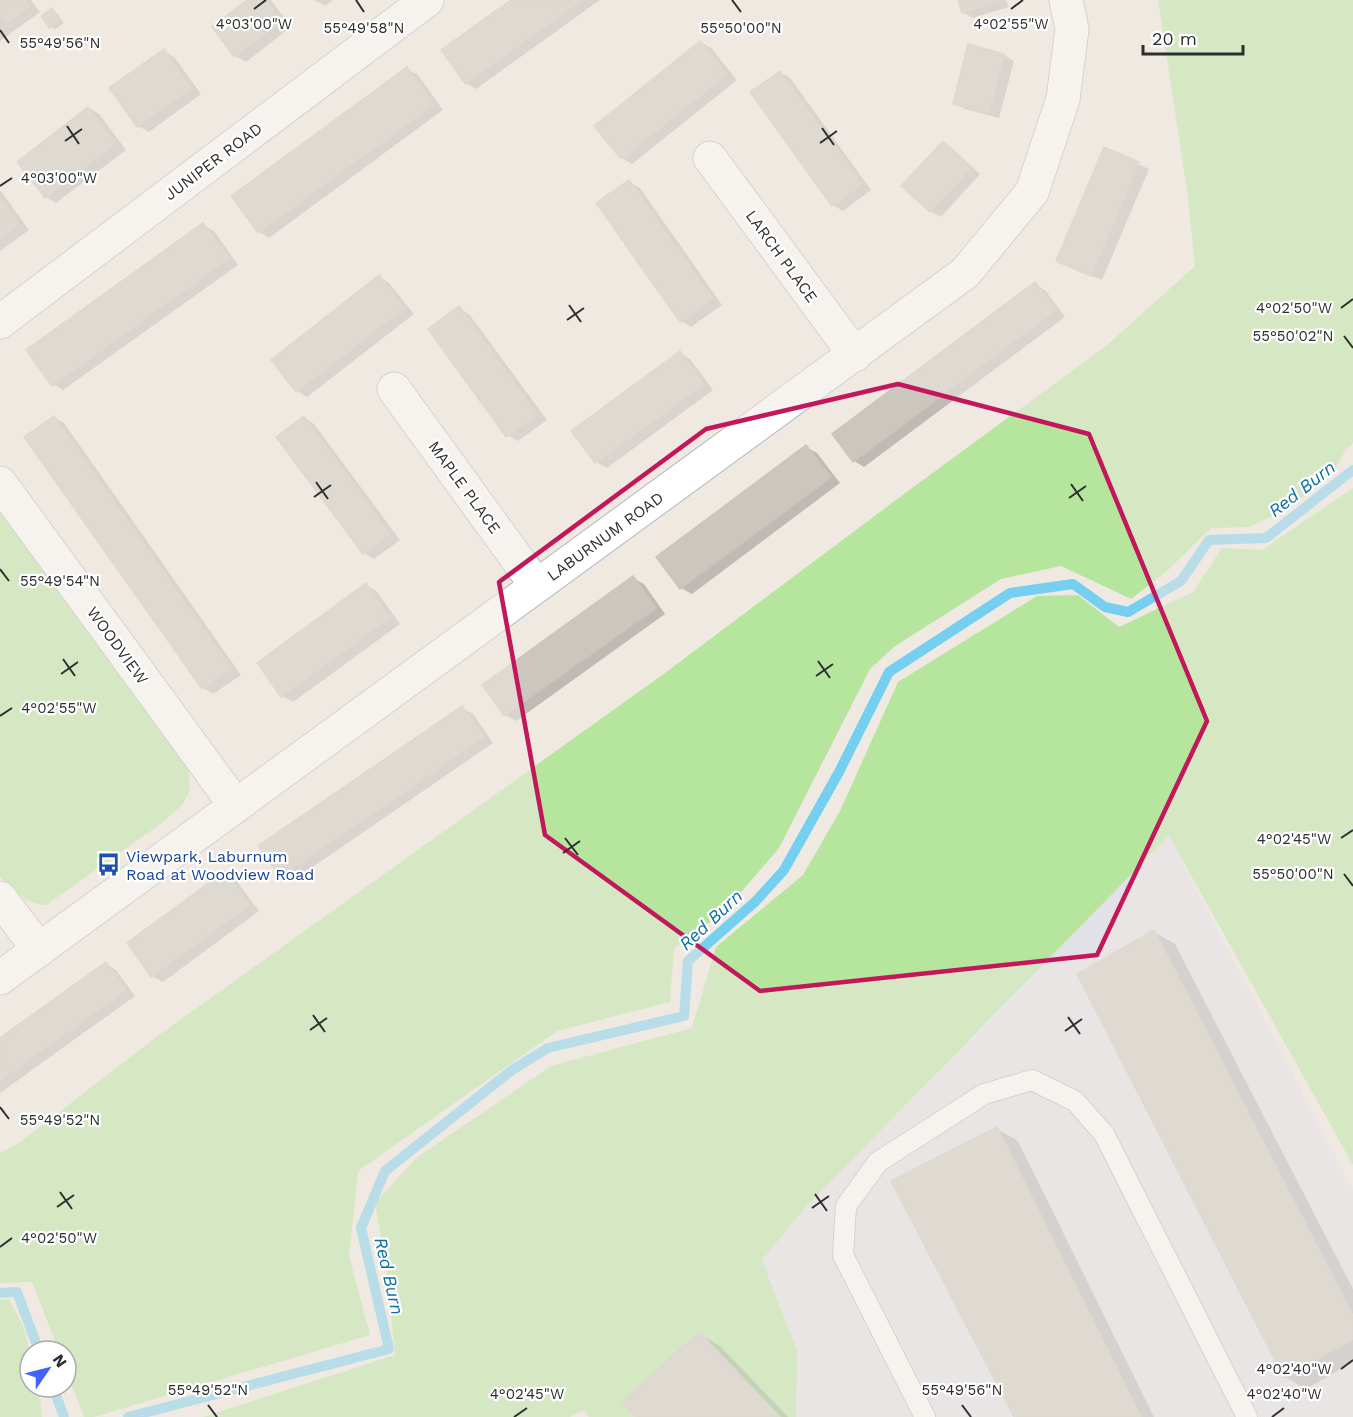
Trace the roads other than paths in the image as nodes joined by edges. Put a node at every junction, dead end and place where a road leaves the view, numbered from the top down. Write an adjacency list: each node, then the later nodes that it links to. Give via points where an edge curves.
1 (427, 0): 4 (street, JUNIPER ROAD)
2 (1066, 0): 5 (street, LABURNUM ROAD, via 1072,29 1063,99 1032,192 965,273)
3 (710, 158): 5 (street, LARCH PLACE)
4 (0, 322)
5 (855, 355): 8 (street, LABURNUM ROAD)
6 (394, 389): 8 (street, MAPLE PLACE)
7 (0, 483): 9 (street, WOODVIEW)
8 (536, 585): 9 (street, LABURNUM ROAD)
9 (236, 806): 11 (street, LABURNUM ROAD)
10 (0, 897): 11 (street)
11 (39, 950): 12 (street, LABURNUM ROAD)
12 (0, 978)
13 (925, 1417): 14 (lane, via 843,1255 846,1206 878,1162 984,1094 1032,1080 1075,1101 1104,1134)
14 (1247, 1417)

